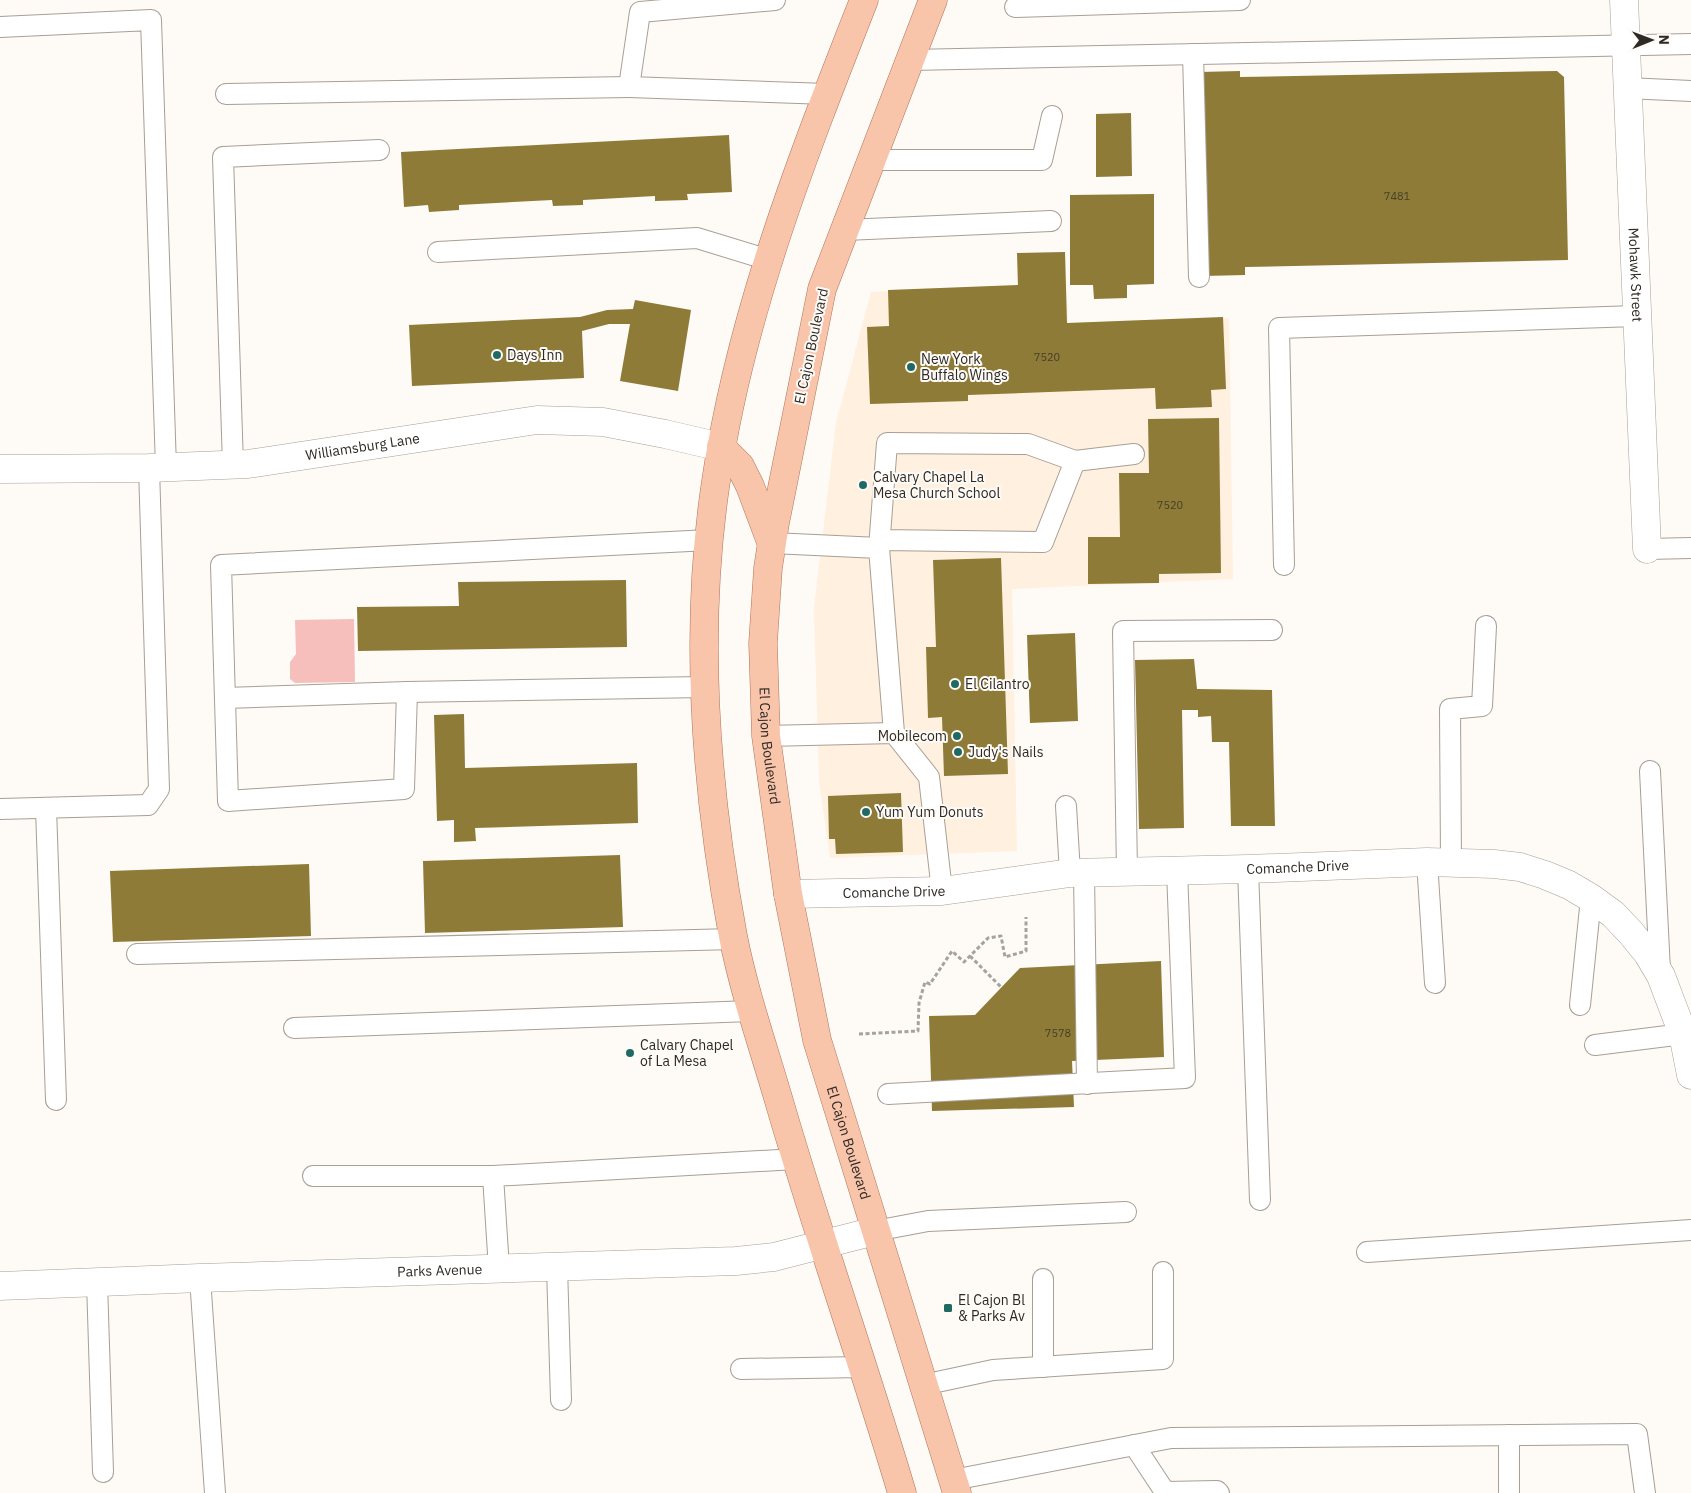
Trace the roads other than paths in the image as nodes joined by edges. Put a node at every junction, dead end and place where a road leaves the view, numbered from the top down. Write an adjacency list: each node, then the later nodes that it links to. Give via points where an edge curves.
1 (775, 0): 12 (lane, via 640,12)
2 (864, 0): 16 (main road)
3 (933, 0): 11 (main road, El Cajon Boulevard)
4 (1240, 0): 6 (lane)
5 (1624, 0): 9 (street, Mohawk Street)
6 (1015, 7)
7 (0, 27): 30 (lane, via 151,20)
8 (1691, 44): 9 (lane)
9 (1626, 45): 10 (lane); 13 (street, Mohawk Street)
10 (1194, 54): 11 (lane); 24 (lane)
11 (911, 60): 19 (main road, El Cajon Boulevard)
12 (629, 87): 15 (lane); 16 (lane)
13 (1628, 88): 14 (lane); 25 (street, Mohawk Street)
14 (1691, 91)
15 (226, 94)
16 (827, 94): 23 (main road)
17 (1052, 116): 19 (lane, via 1042,160)
18 (379, 150): 29 (lane, via 223,157)
19 (873, 160): 21 (main road, El Cajon Boulevard)
20 (1051, 221): 21 (lane)
21 (845, 230): 33 (main road, El Cajon Boulevard, via 822,289)
22 (438, 252): 23 (lane, via 696,238)
23 (769, 260): 26 (main road, via 742,353)
24 (1199, 277)
25 (1636, 316): 36 (street, Mohawk Street); 37 (lane, via 1279,328)
26 (721, 447): 29 (street, Williamsburg Lane, via 603,422 537,420); 32 (main road); 33 (main road, via 740,466)
27 (1134, 454): 28 (lane)
28 (1075, 461): 34 (lane, via 1043,542); 34 (lane, via 1028,444 887,443)
29 (233, 465): 30 (street, Williamsburg Lane)
30 (157, 468): 31 (street, Williamsburg Lane); 47 (lane, via 159,789 148,805)
31 (0, 469)
32 (709, 540): 40 (main road, via 703,624); 42 (lane, via 221,565)
33 (772, 543): 34 (lane); 44 (main road, El Cajon Boulevard, via 763,643)
34 (879, 544): 43 (lane)
35 (1691, 548): 36 (lane)
36 (1647, 549)
37 (1284, 565)
38 (1486, 626): 49 (lane, via 1482,706 1450,709)
39 (1272, 630): 52 (lane, via 1123,631)
40 (704, 687): 41 (lane); 57 (main road, via 713,806)
41 (407, 692): 42 (lane); 42 (lane, via 404,789 228,801)
42 (225, 698)
43 (894, 733): 44 (lane); 54 (lane, via 929,777)
44 (766, 736): 55 (main road, El Cajon Boulevard)
45 (1650, 771): 59 (lane)
46 (1066, 806): 53 (lane)
47 (46, 808): 48 (lane); 69 (lane)
48 (0, 810)
49 (1439, 862): 50 (street, Comanche Drive); 56 (street, Comanche Drive, via 1520,868 1545,874); 60 (lane)
50 (1248, 870): 51 (street, Comanche Drive); 73 (lane)
51 (1177, 871): 52 (street, Comanche Drive); 67 (lane, via 1185,1078)
52 (1127, 872): 53 (street, Comanche Drive)
53 (1077, 873): 54 (street, Comanche Drive); 67 (lane)
54 (942, 891): 55 (street, Comanche Drive)
55 (788, 894): 76 (main road, El Cajon Boulevard, via 818,1040)
56 (1592, 898): 59 (street, Comanche Drive, via 1631,933); 61 (lane)
57 (734, 938): 58 (lane); 62 (main road)
58 (137, 954)
59 (1661, 976): 64 (street, Comanche Drive)
60 (1435, 983)
61 (1580, 1005)
62 (751, 1011): 63 (lane); 70 (main road)
63 (294, 1028)
64 (1683, 1034): 65 (lane); 66 (street, Comanche Drive)
65 (1595, 1045)
66 (1691, 1075)
67 (1087, 1084): 68 (lane)
68 (888, 1094)
69 (56, 1100)
70 (796, 1159): 72 (lane); 77 (main road)
71 (312, 1176): 72 (lane)
72 (493, 1176): 80 (lane)
73 (1260, 1200)
74 (1126, 1212): 76 (lane, via 928,1221)
75 (1691, 1230): 78 (lane)
76 (875, 1231): 77 (street, Parks Avenue); 89 (main road, El Cajon Boulevard)
77 (824, 1245): 79 (street, Parks Avenue, via 774,1257 736,1261); 86 (main road)
78 (1367, 1252)
79 (557, 1267): 80 (street, Parks Avenue); 90 (lane)
80 (500, 1269): 82 (street, Parks Avenue)
81 (1163, 1272): 87 (lane, via 1163,1359)
82 (200, 1278): 84 (street, Parks Avenue); 95 (lane)
83 (1043, 1279): 87 (lane)
84 (96, 1282): 85 (street, Parks Avenue); 93 (lane)
85 (0, 1286)
86 (864, 1367): 88 (lane); 96 (main road)
87 (1043, 1367): 89 (lane, via 993,1370)
88 (740, 1369)
89 (923, 1385): 94 (main road, El Cajon Boulevard)
90 (561, 1400)
91 (1509, 1435): 92 (lane, via 1171,1438); 98 (lane); 99 (lane, via 1637,1434)
92 (1134, 1445): 94 (lane); 97 (lane, via 1165,1492)
93 (103, 1472)
94 (955, 1486)
95 (215, 1493)
96 (902, 1493)
97 (1219, 1493)
98 (1510, 1493)
99 (1645, 1493)

